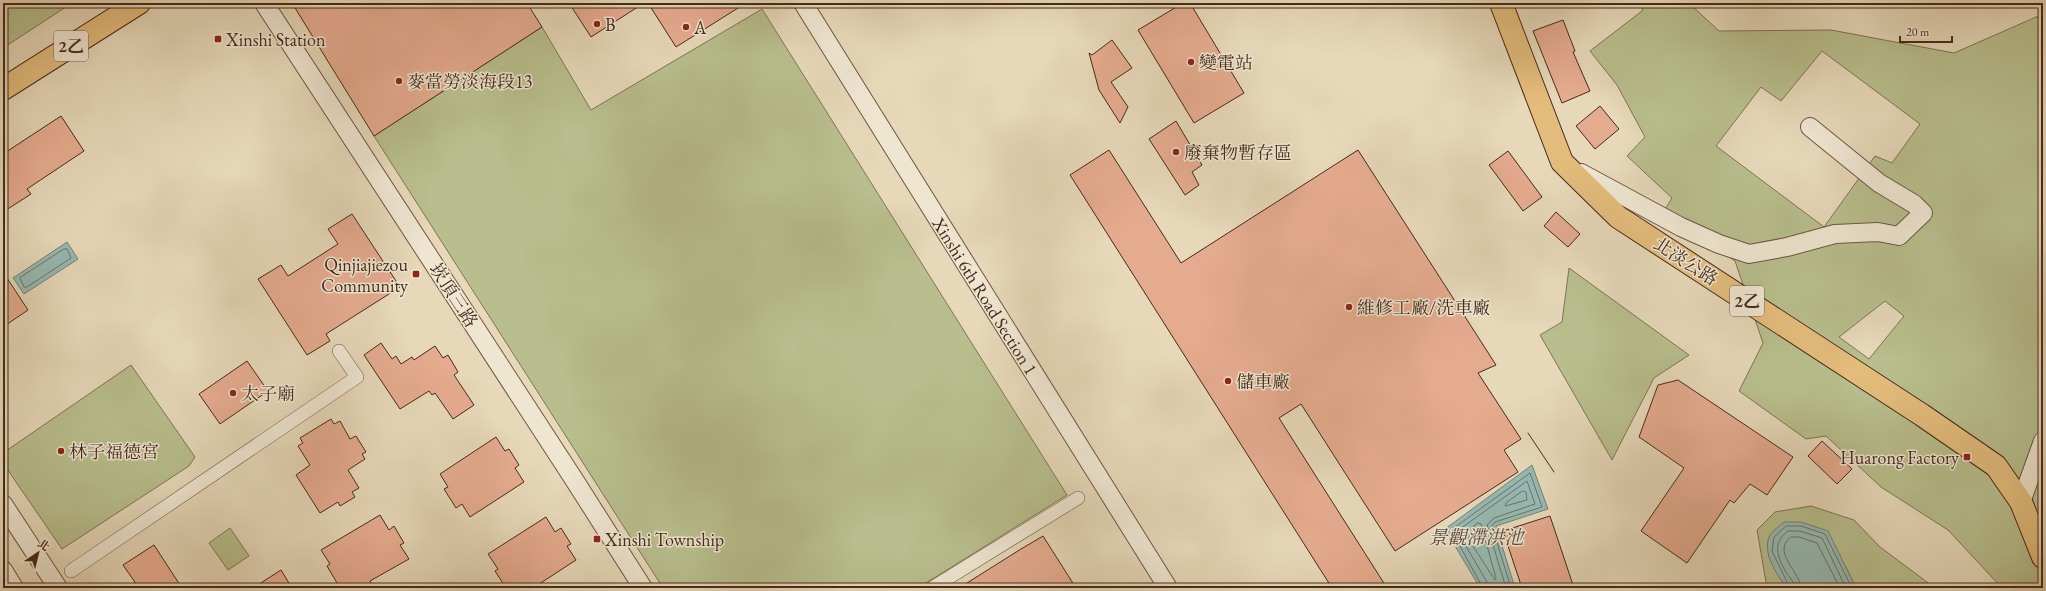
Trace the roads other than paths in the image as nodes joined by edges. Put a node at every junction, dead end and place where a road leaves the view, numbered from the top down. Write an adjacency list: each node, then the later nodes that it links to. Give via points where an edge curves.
1 (138, 3): 5 (main road, 2乙)
2 (264, 3): 18 (street, 崁頂三路)
3 (803, 3): 20 (street, Xinshi 6th Road Section 1)
4 (1501, 3): 7 (main road, 北淡公路 / 2乙)
5 (3, 89)
6 (1810, 127): 7 (street, via 1879,183 1914,204 1923,213 1900,236 1878,232 1835,234 1750,254 1681,227)
7 (1562, 162): 11 (main road, 北淡公路 / 2乙, via 1618,217 1996,466)
8 (339, 351): 15 (street, via 357,377)
9 (2043, 441): 11 (street)
10 (1078, 498): 19 (street)
11 (2021, 502): 13 (main road, 北淡公路 / 2乙)
12 (3, 504): 17 (street)
13 (2043, 557)
14 (3, 570): 16 (street)
15 (71, 571)
16 (14, 588)
17 (58, 588)
18 (643, 588)
19 (932, 588)
20 (1168, 588)

